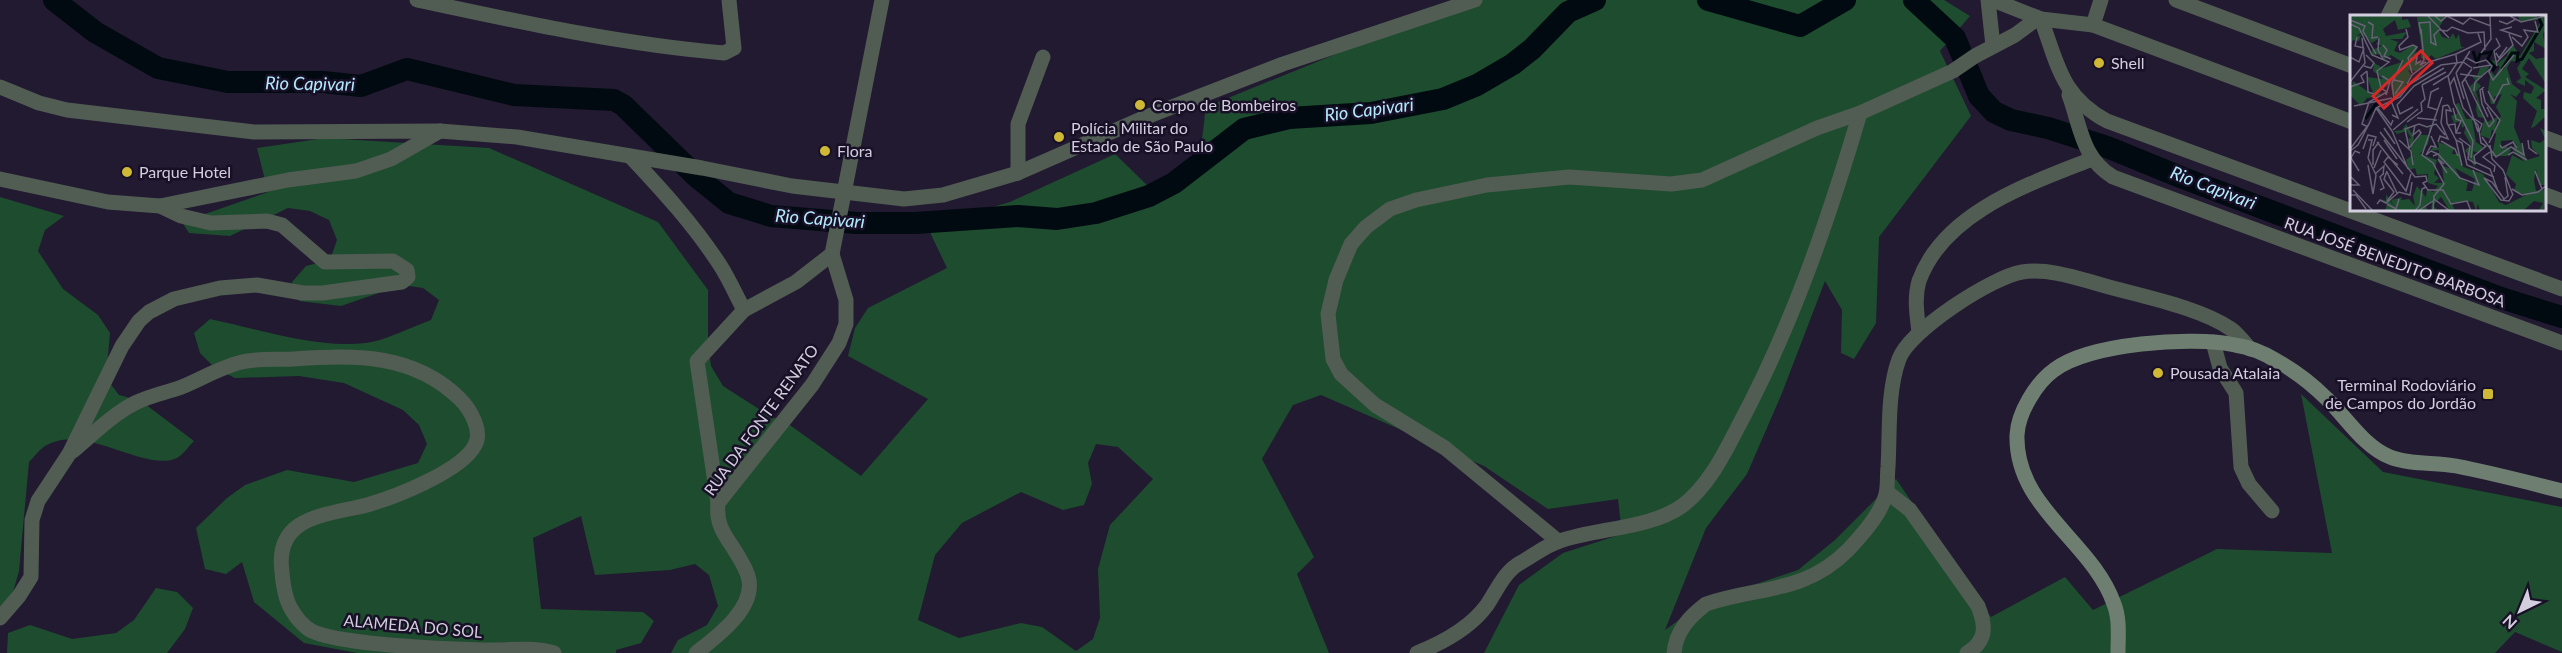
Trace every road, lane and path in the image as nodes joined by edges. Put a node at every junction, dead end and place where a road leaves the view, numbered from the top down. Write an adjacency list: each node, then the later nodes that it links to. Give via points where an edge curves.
1 (417, 0): 2 (street, via 593,37 724,52 734,48)
2 (729, 0)
3 (882, 0): 28 (street)
4 (1475, 0): 25 (street, via 1283,64 1141,119)
5 (1988, 0): 13 (street)
6 (1993, 0): 11 (street)
7 (2102, 0): 12 (street)
8 (2178, 0): 15 (street)
9 (2396, 0): 10 (street)
10 (2388, 15)
11 (2040, 19): 12 (street); 13 (street); 16 (street)
12 (2093, 25): 19 (street)
13 (1993, 46): 18 (street, via 1953,71)
14 (1043, 57): 25 (street, via 1018,124)
15 (2350, 65)
16 (2065, 84): 24 (street); 31 (street, via 2090,112 2107,121)
17 (0, 87): 20 (street, via 67,110 254,132)
18 (1860, 113): 45 (street, via 1814,258 1766,375 1704,485 1682,506 1659,517); 45 (street, via 1702,180 1671,184 1569,177 1487,185 1416,200 1390,208 1351,244 1336,280 1328,314 1334,359 1341,374 1375,405 1461,461)
19 (2350, 121)
20 (440, 131): 23 (street, via 517,137); 30 (street, via 391,159 356,171 288,180)
21 (2547, 138): 22 (street)
22 (2562, 144)
23 (630, 156): 28 (street); 35 (street, via 696,231)
24 (2090, 157): 36 (street, via 1982,210 1933,252 1919,282); 38 (street, RUA JOSÉ BENEDITO BARBOSA, via 2113,177)
25 (1018, 173): 28 (street, via 942,195)
26 (0, 179): 30 (street, via 108,202)
27 (2547, 195): 29 (street)
28 (844, 198): 33 (street)
29 (2562, 201)
30 (160, 206): 40 (street, via 211,223 267,221 282,225 325,262 393,261 407,270 408,277 402,282 324,293 257,285 220,288 174,299 149,312 122,346)
31 (2350, 211)
32 (2353, 212): 34 (street)
33 (833, 250): 35 (street, via 796,282); 43 (street, RUA DA FONTE RENATO, via 846,300 846,324 839,343 812,384)
34 (2562, 289)
35 (744, 310): 43 (street, via 697,361)
36 (1919, 332): 39 (street, via 1966,298 2003,278 2040,272 2060,274 2212,319 2232,330); 42 (street, via 1899,358 1893,384)
37 (2213, 342): 39 (main road); 44 (street, via 2216,360 2236,393 2241,467 2249,484); 52 (main road, via 2162,342 2079,357 2042,380 2023,413 2017,433 2018,457 2040,505 2102,578 2115,604)
38 (2562, 343)
39 (2250, 349): 41 (main road, via 2302,378 2386,456 2456,466)
40 (69, 454): 46 (street, via 38,501 32,520 31,577); 47 (street, ALAMEDA DO SOL, via 133,404 245,361 380,358 403,363 447,387 465,404 478,430 476,445 439,477 369,504 315,516 295,529 285,541 281,565 292,611 308,629 330,637 483,651 540,649)
41 (2562, 491)
42 (1887, 492): 50 (street, via 1874,518 1835,561 1801,582 1706,604 1680,630); 51 (street, via 1910,510 1978,606 1984,620 1982,640)
43 (718, 503): 48 (street, RUA DA FONTE RENATO, via 716,517 722,532 749,580 747,601)
44 (2272, 511)
45 (1558, 541): 49 (street, via 1516,565 1474,620)
46 (0, 618)
47 (554, 653)
48 (696, 653)
49 (1417, 653)
50 (1674, 653)
51 (1967, 653)
52 (2118, 653)

